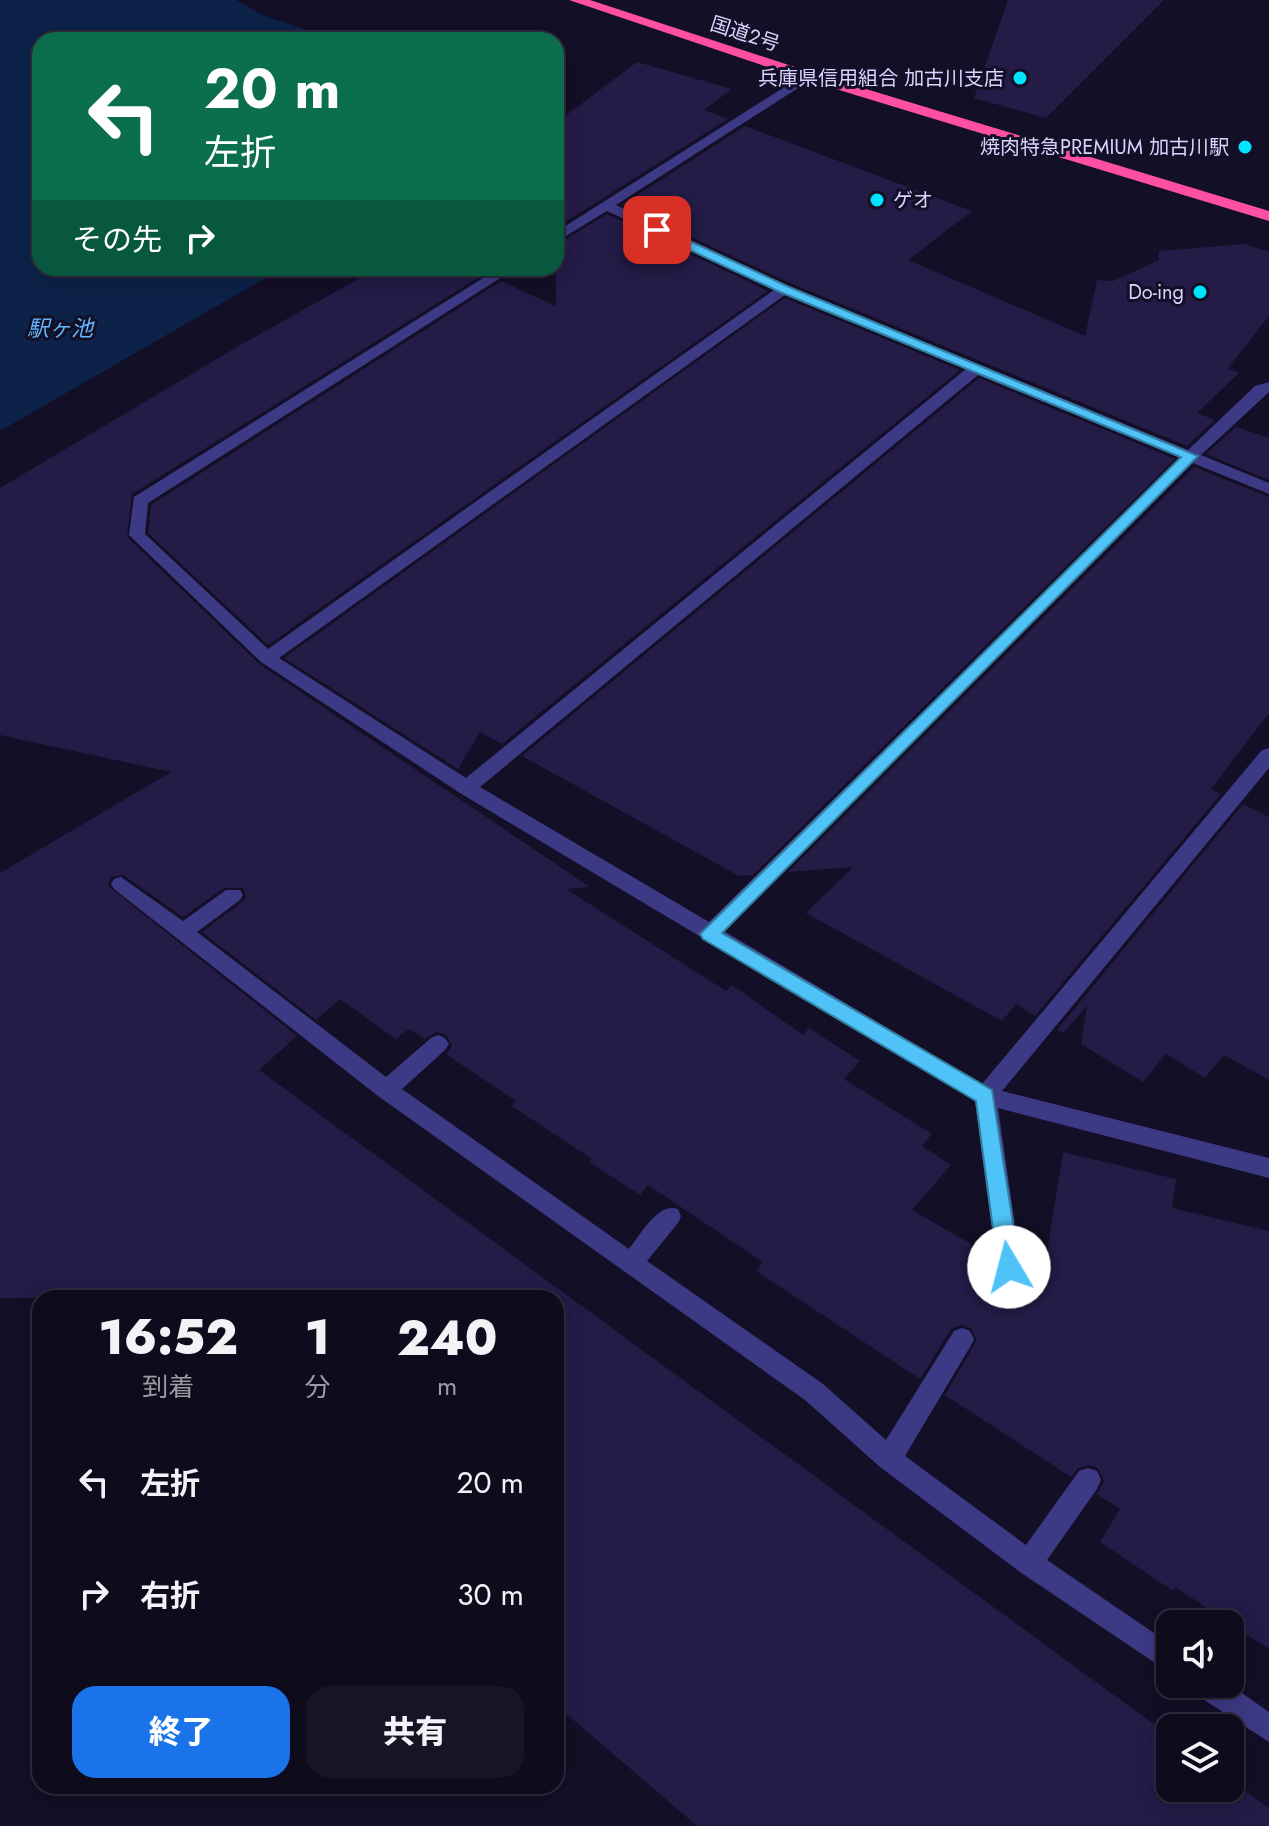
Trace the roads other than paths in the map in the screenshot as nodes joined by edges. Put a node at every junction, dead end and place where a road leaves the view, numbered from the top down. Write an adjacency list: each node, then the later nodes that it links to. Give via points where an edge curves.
1 (576, 0): 2 (highway, 国道2号)
2 (808, 76): 3 (street); 4 (highway, 国道2号)
3 (606, 206): 5 (street); 7 (street)
4 (1269, 216)
5 (564, 233)
6 (496, 276): 12 (street, via 140,501 137,535)
7 (784, 289): 8 (street); 12 (street)
8 (977, 368): 10 (street); 14 (street)
9 (1269, 387): 10 (street, via 1260,389)
10 (1191, 456): 11 (street); 18 (street)
11 (1269, 489)
12 (267, 658): 14 (street)
13 (1269, 755): 21 (street)
14 (467, 788): 18 (street)
15 (121, 884): 17 (street)
16 (233, 895): 17 (street)
17 (183, 932): 20 (street)
18 (709, 934): 21 (street)
19 (438, 1044): 20 (street)
20 (386, 1090): 24 (street)
21 (985, 1096): 22 (street); 25 (street)
22 (1269, 1168)
23 (670, 1216): 24 (street)
24 (630, 1265): 27 (street, via 814,1392)
25 (1009, 1267)
26 (962, 1339): 27 (street)
27 (889, 1459): 29 (street)
28 (1088, 1480): 29 (street)
29 (1029, 1563): 30 (street)
30 (1156, 1650)
31 (1225, 1698): 32 (street)
32 (1269, 1728)

